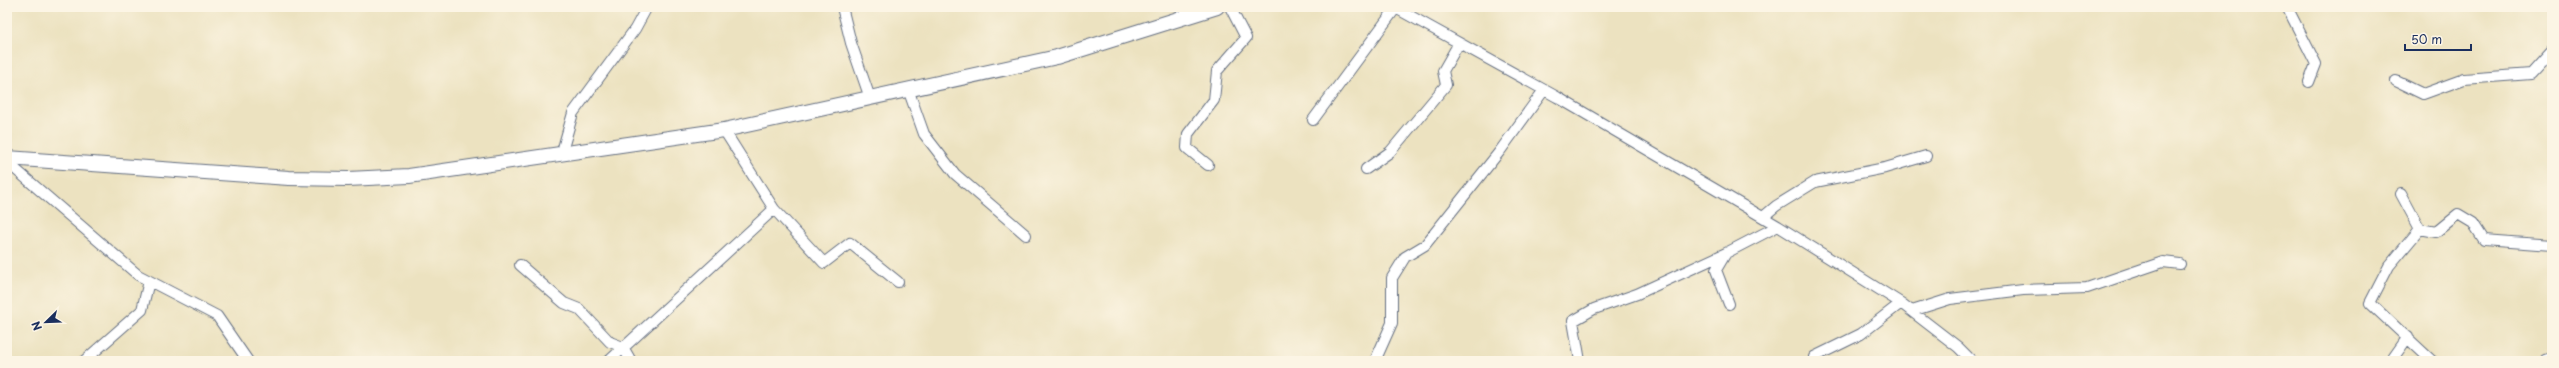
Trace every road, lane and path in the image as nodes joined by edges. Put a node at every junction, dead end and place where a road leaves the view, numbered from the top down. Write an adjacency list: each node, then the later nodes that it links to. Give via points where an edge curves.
1 (647, 7): 16 (street, via 635,29 573,113)
2 (842, 7): 13 (street)
3 (1217, 7): 11 (main road, via 1057,57)
4 (1230, 7): 20 (street, via 1246,38 1217,71 1214,100 1188,134 1187,148)
5 (2287, 7): 10 (street, via 2316,64)
6 (1395, 8): 7 (street); 14 (street)
7 (1459, 44): 12 (street); 21 (street, via 1443,71 1446,85 1390,152)
8 (2552, 51): 9 (street, via 2531,74 2464,79 2423,94)
9 (2396, 81)
10 (2308, 82)
11 (908, 90): 13 (main road); 27 (street, via 924,134 955,174)
12 (1544, 90): 24 (street); 45 (street, via 1500,151 1425,245 1405,257 1392,278 1392,323)
13 (870, 98): 15 (main road)
14 (1313, 120)
15 (724, 130): 16 (main road); 23 (street)
16 (561, 155): 18 (main road, via 409,176 348,179 178,171)
17 (1926, 156): 24 (street, via 1885,168 1815,182)
18 (7, 158)
19 (7, 162): 32 (street, via 138,275)
20 (1208, 165)
21 (1366, 169)
22 (2401, 194): 26 (street)
23 (774, 209): 33 (street, via 824,263 850,243); 38 (street)
24 (1763, 217): 25 (street)
25 (1778, 226): 29 (street); 34 (street)
26 (2420, 229): 28 (street, via 2436,232 2458,214 2472,223 2484,240); 37 (street, via 2389,266 2370,303)
27 (1026, 235)
28 (2552, 245)
29 (1726, 253): 35 (street, via 1716,270); 46 (street, via 1637,294 1594,309 1573,321)
30 (2180, 264): 36 (street, via 2163,262 2087,288 2023,290 1950,299)
31 (520, 265): 38 (street, via 564,303 579,309 610,342)
32 (149, 281): 41 (street, via 142,310); 42 (street, via 217,316)
33 (898, 282)
34 (1902, 303): 36 (street); 39 (street, via 1861,334)
35 (1729, 304)
36 (1912, 311): 47 (street)
37 (2408, 337): 48 (street); 49 (street)
38 (623, 347): 43 (street); 44 (street)
39 (1814, 357)
40 (2552, 359): 50 (street)
41 (84, 361)
42 (248, 361)
43 (609, 361)
44 (631, 361)
45 (1375, 361)
46 (1580, 361)
47 (1972, 361)
48 (2391, 361)
49 (2432, 361)
50 (2546, 361)

